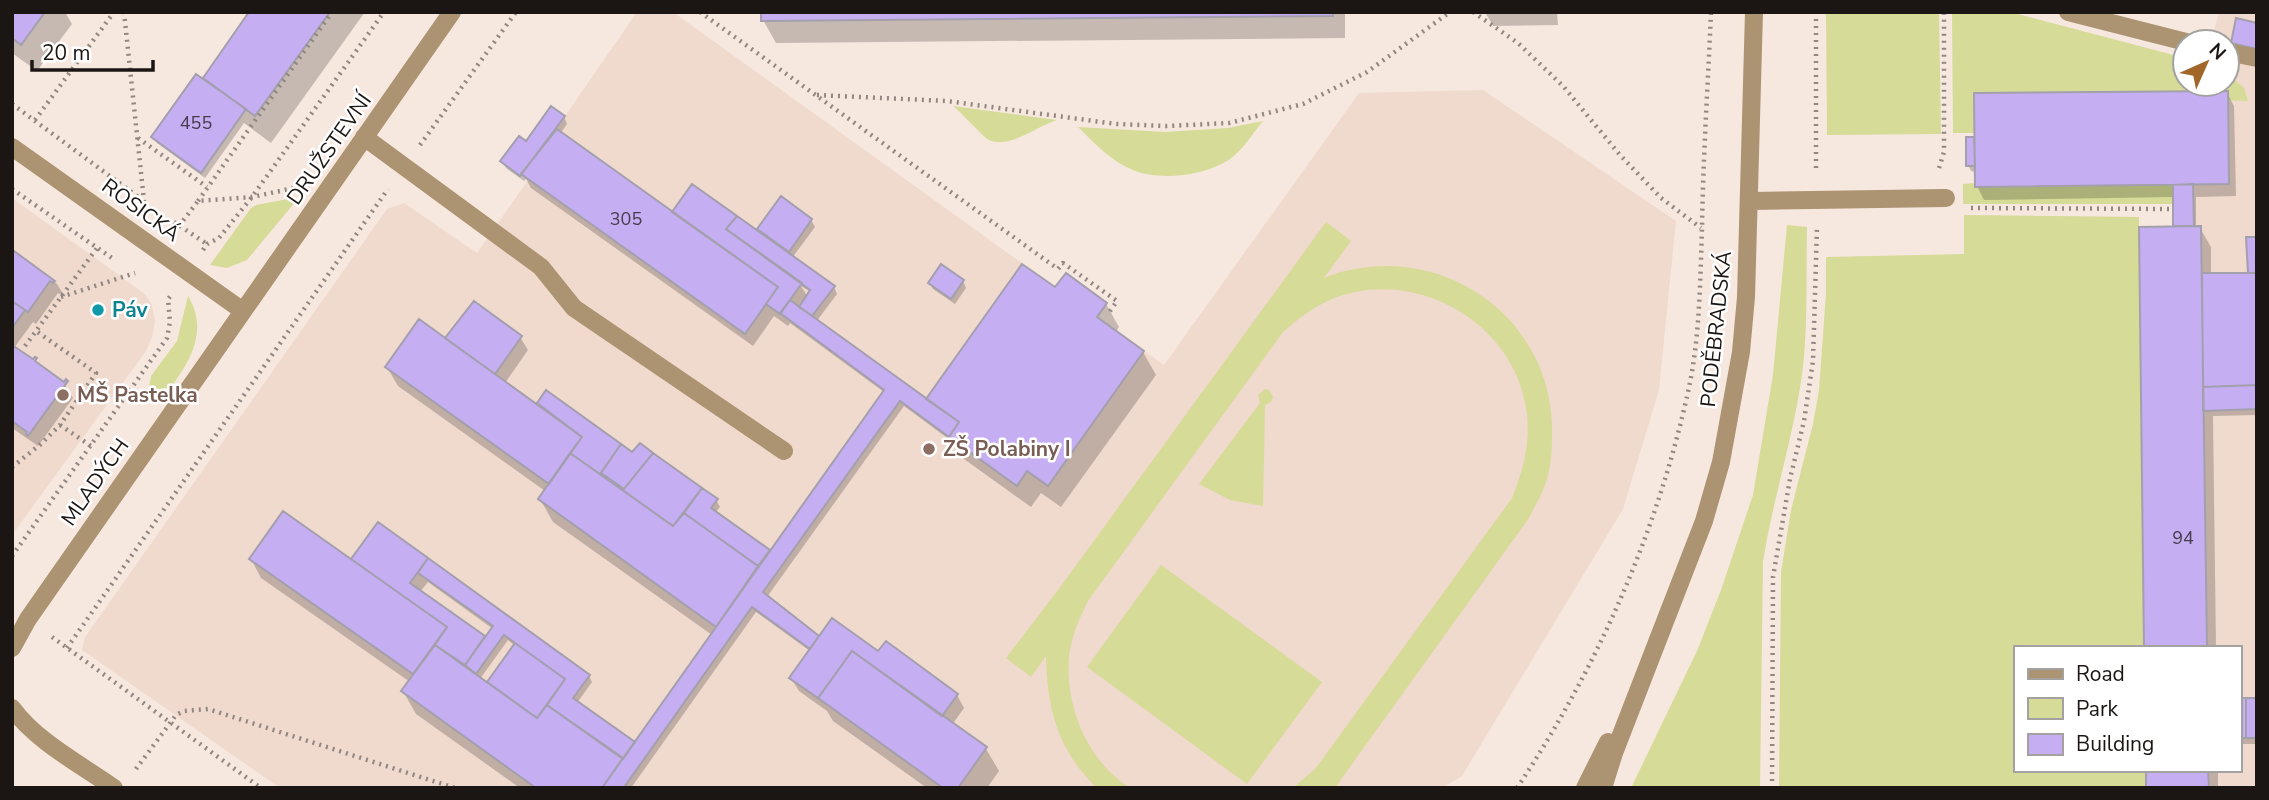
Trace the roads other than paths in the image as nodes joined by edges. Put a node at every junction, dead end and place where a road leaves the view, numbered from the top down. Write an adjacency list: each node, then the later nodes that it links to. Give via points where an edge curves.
1 (452, 12): 5 (street, DRUŽSTEVNÍ)
2 (1754, 12): 8 (street, PODĚBRADSKÁ)
3 (2068, 12): 4 (street)
4 (2171, 38)
5 (364, 137): 9 (street, DRUŽSTEVNÍ); 10 (street, via 541,267 574,309)
6 (12, 147): 9 (street, ROSICKÁ)
7 (1937, 198): 8 (street)
8 (1751, 201): 11 (street, PODĚBRADSKÁ, via 1741,352 1721,462)
9 (243, 311): 12 (street, MLADÝCH)
10 (784, 451)
11 (1659, 639): 15 (street, PODĚBRADSKÁ); 16 (street, PODĚBRADSKÁ)
12 (12, 648)
13 (12, 708): 14 (street, via 52,746)
14 (114, 788)
15 (1585, 788)
16 (1603, 788)

